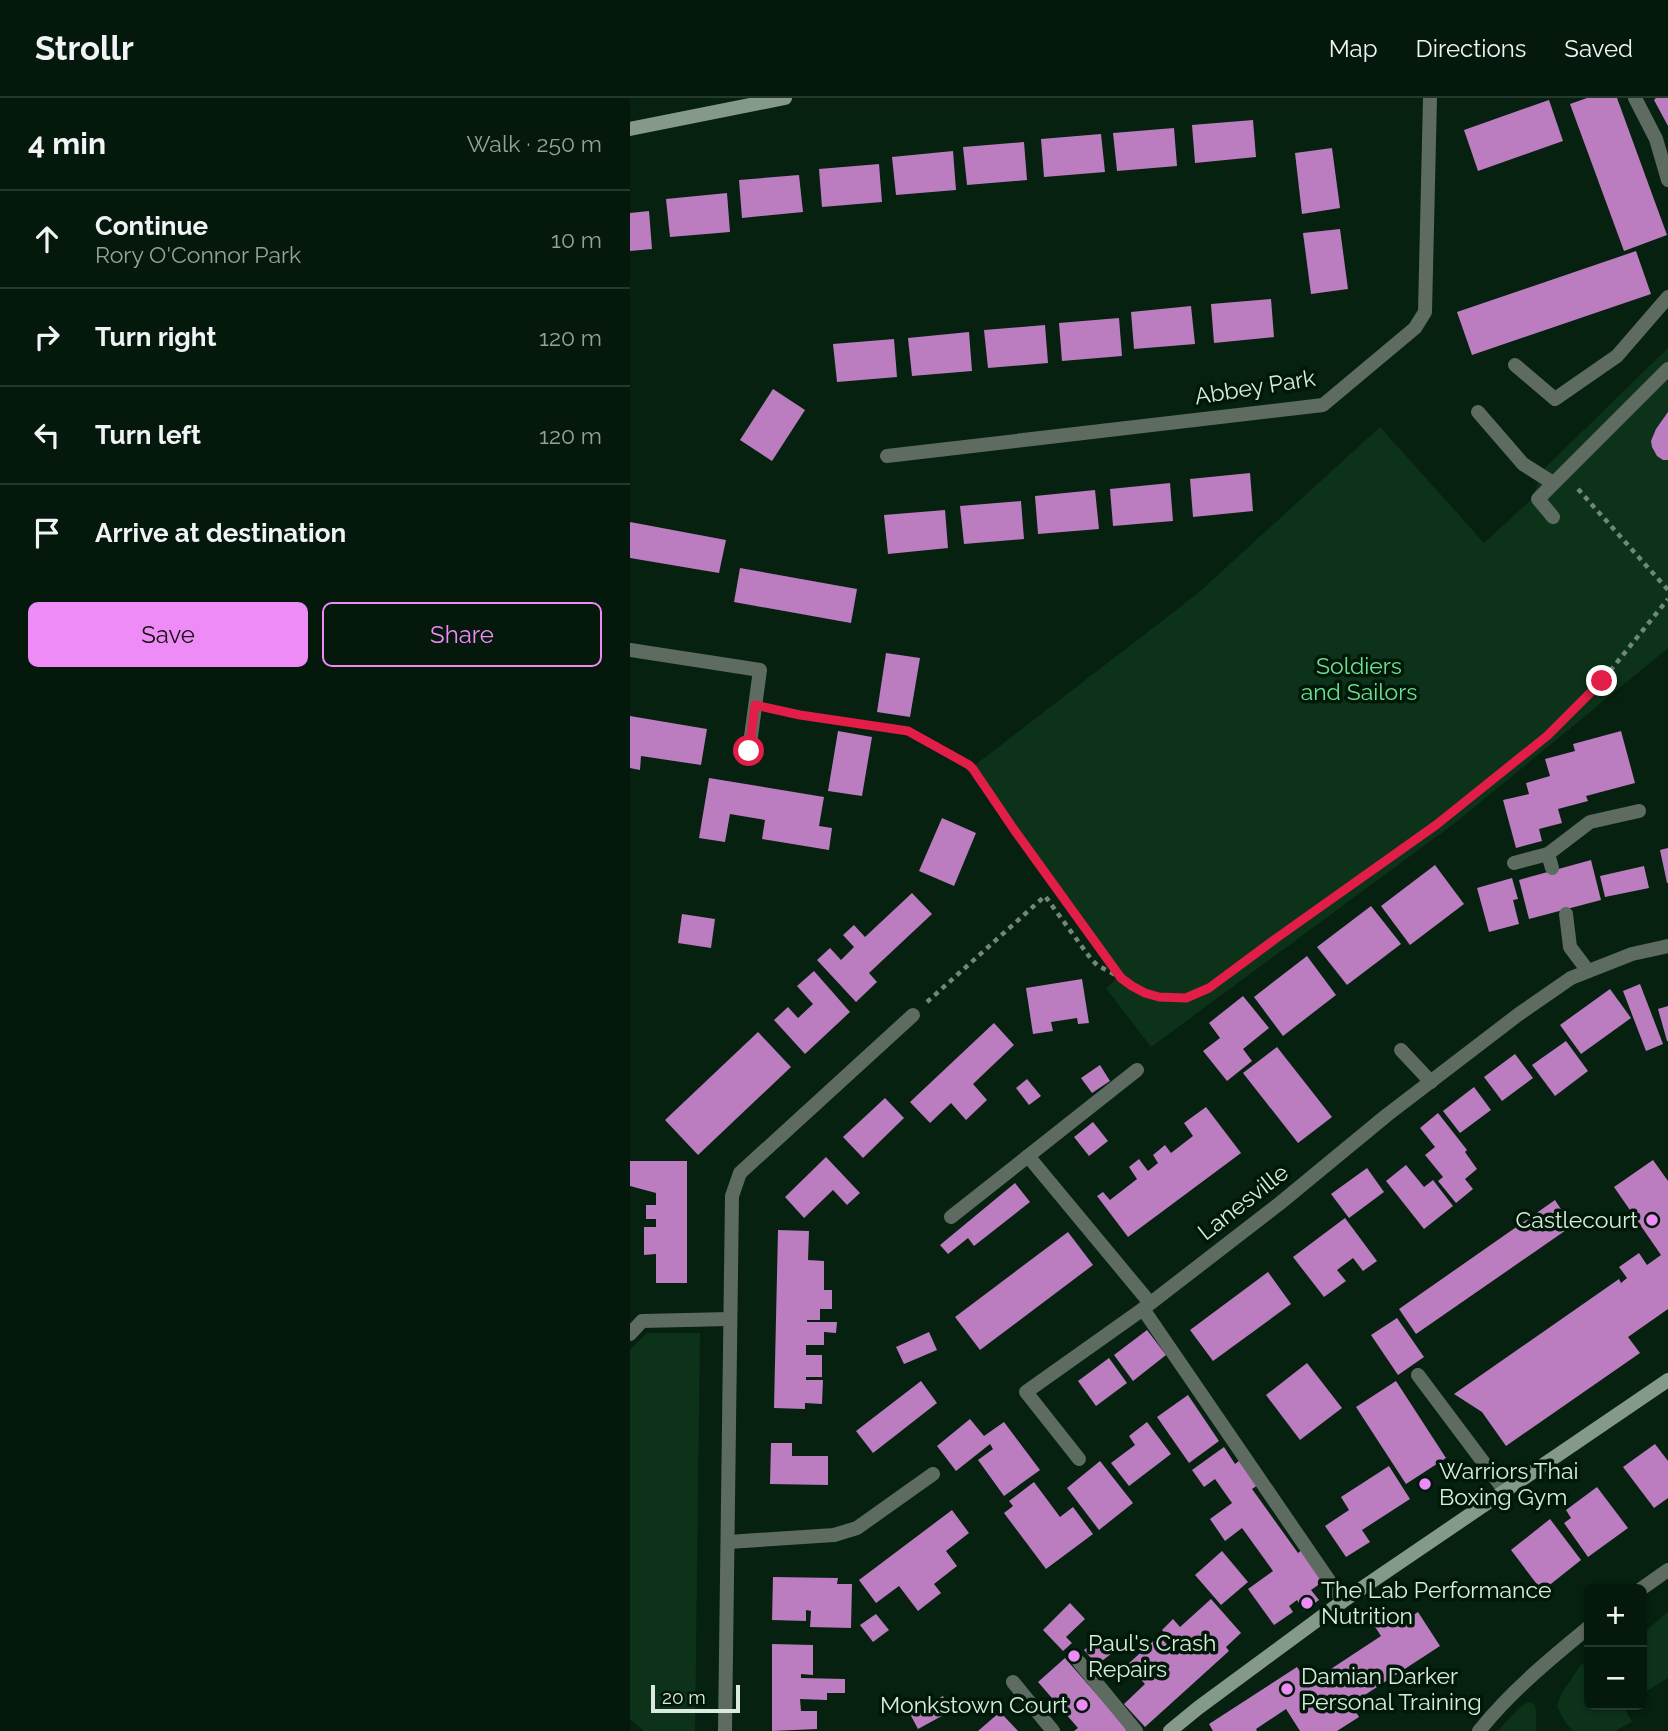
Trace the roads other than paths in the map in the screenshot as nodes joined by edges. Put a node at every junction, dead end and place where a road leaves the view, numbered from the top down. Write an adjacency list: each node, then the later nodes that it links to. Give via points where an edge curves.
1 (785, 98): 4 (street)
2 (1430, 98): 10 (street, Abbey Park, via 1425,312 1415,328 1323,405)
3 (1636, 98): 5 (street, via 1656,139)
4 (630, 129)
5 (1668, 180)
6 (1668, 297): 7 (street, via 1617,356 1556,399)
7 (1515, 365)
8 (1668, 369): 11 (street)
9 (1479, 412): 11 (street, via 1523,464)
10 (887, 456)
11 (1558, 478): 12 (street, via 1538,499)
12 (1553, 517)
13 (630, 650): 14 (street, via 760,670)
14 (749, 751)
15 (1639, 811): 16 (street, via 1590,822 1550,861)
16 (1514, 863)
17 (1566, 914): 19 (street, via 1570,947)
18 (1668, 946): 19 (street, Lanesville)
19 (1588, 971): 23 (street, Lanesville, via 1519,1014)
20 (914, 1015): 27 (street, via 740,1173 732,1196)
21 (1401, 1050): 23 (street)
22 (1137, 1070): 24 (street)
23 (1431, 1082): 26 (street, Lanesville)
24 (1028, 1156): 25 (street); 26 (street)
25 (951, 1217)
26 (1147, 1306): 31 (street, Lanesville, via 1026,1392); 37 (street)
27 (730, 1319): 28 (street, via 642,1321); 34 (street)
28 (630, 1334)
29 (1418, 1375): 33 (street)
30 (1668, 1380): 33 (street)
31 (1079, 1460)
32 (933, 1474): 34 (street, via 857,1528 834,1535)
33 (1506, 1491): 37 (street)
34 (728, 1542): 41 (street)
35 (1668, 1570): 36 (street)
36 (1647, 1585)
37 (1343, 1601): 44 (street)
38 (1584, 1631): 45 (street, via 1536,1671)
39 (1079, 1662): 43 (street)
40 (1013, 1682): 42 (street)
41 (725, 1731)
42 (1053, 1731)
43 (1136, 1731)
44 (1170, 1731)
45 (1479, 1731)

